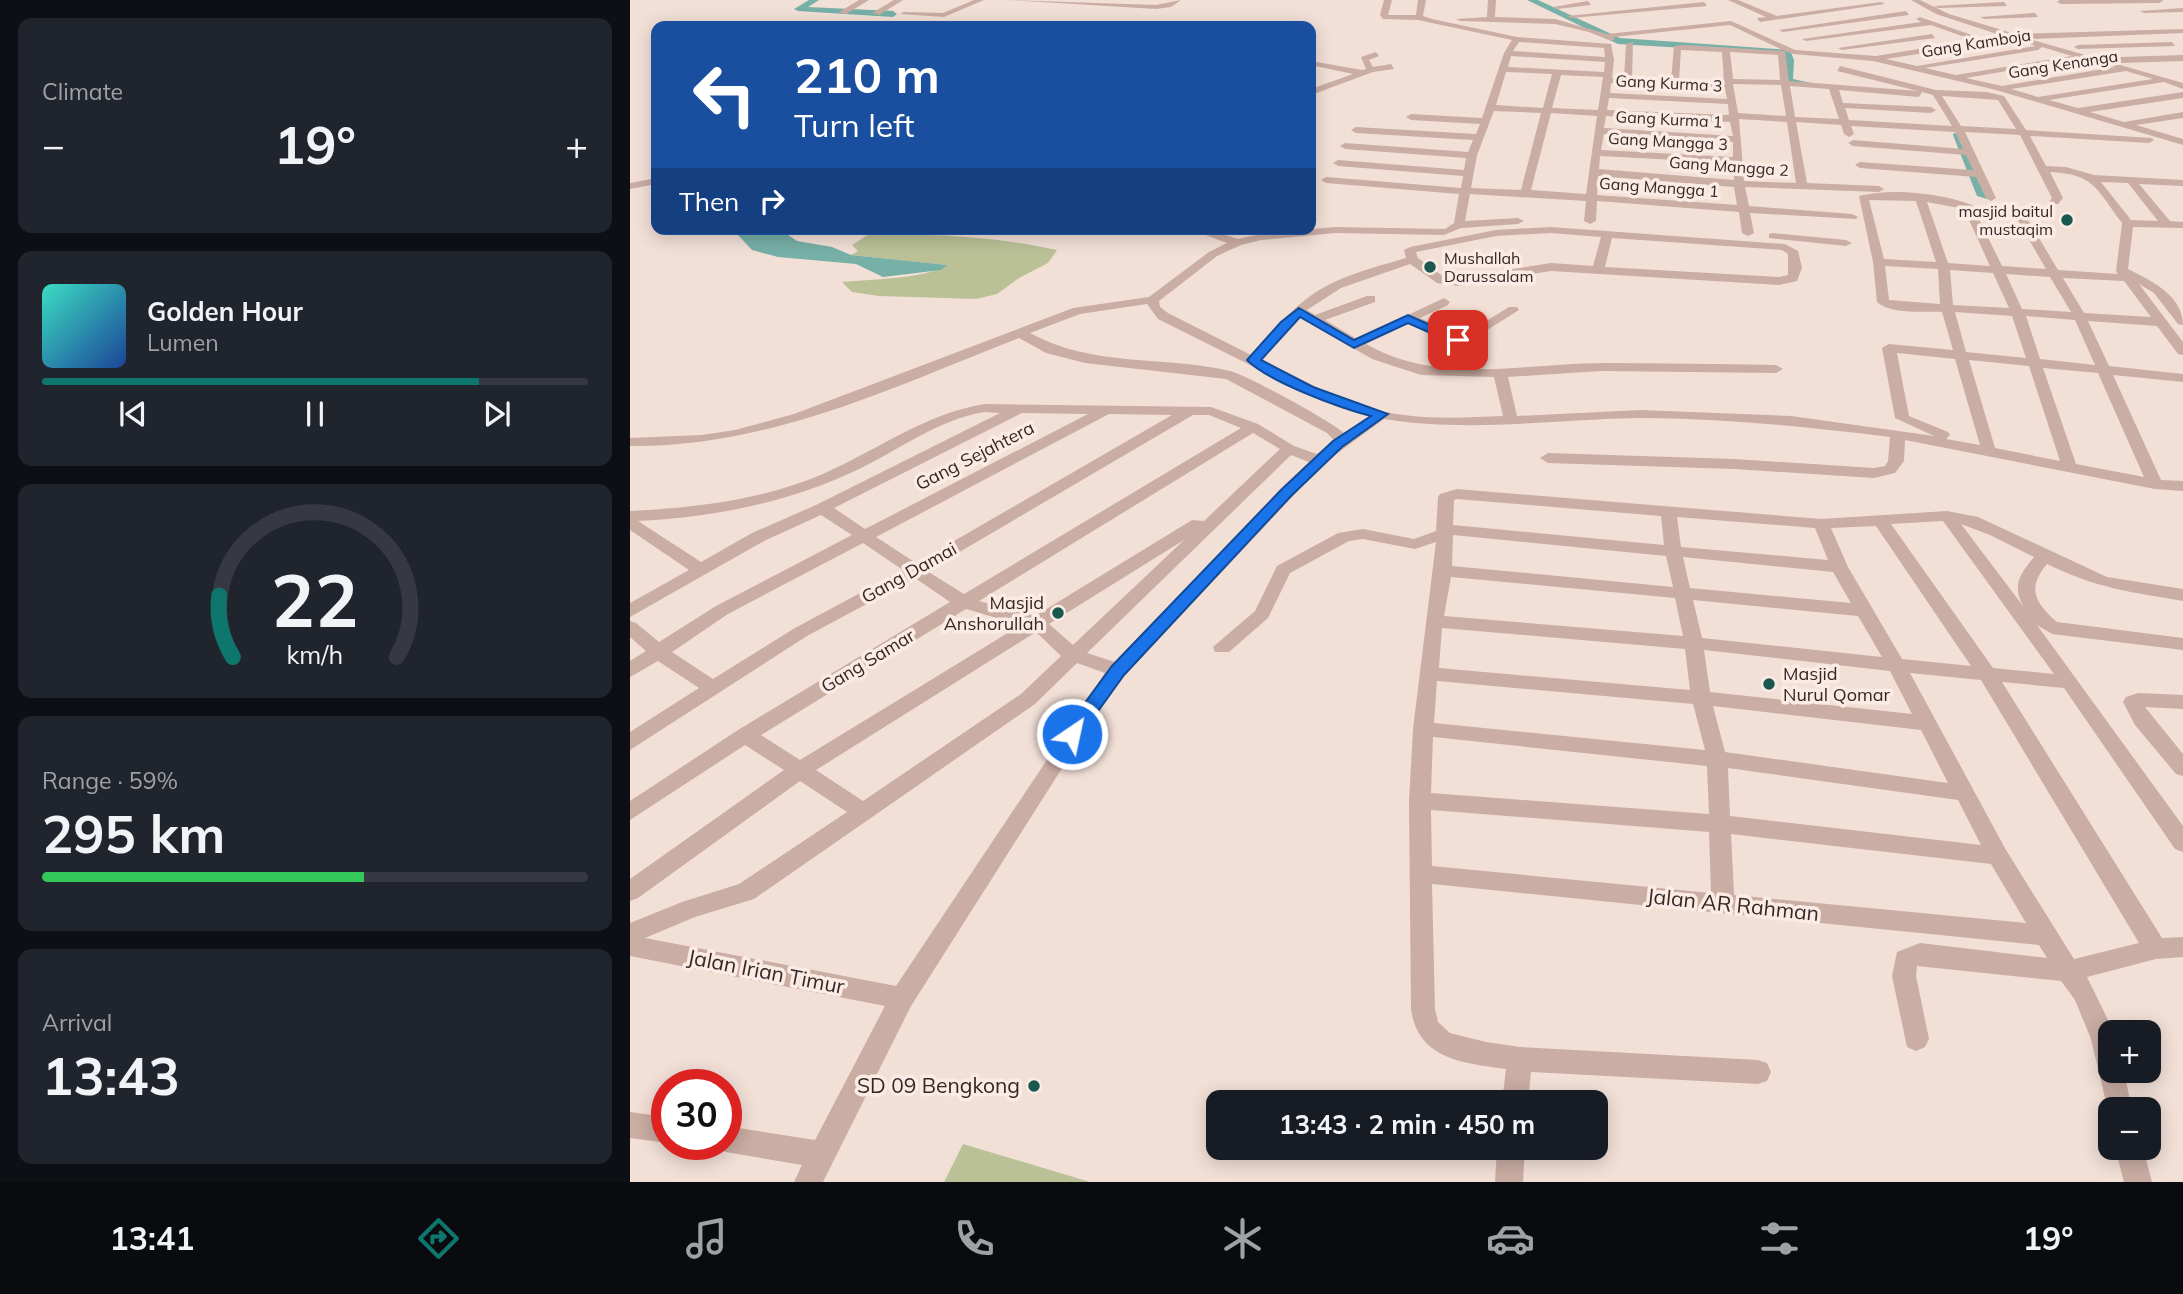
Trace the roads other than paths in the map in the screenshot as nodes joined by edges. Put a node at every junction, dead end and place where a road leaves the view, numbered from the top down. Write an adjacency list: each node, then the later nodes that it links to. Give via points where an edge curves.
1 (865, 0): 34 (street)
2 (899, 0): 36 (street)
3 (980, 0): 29 (street)
4 (1010, 0): 13 (street)
5 (1177, 0): 20 (street, via 1163,6)
6 (1388, 0): 42 (street, via 1384,16)
7 (1422, 0): 42 (street)
8 (1492, 0): 46 (street)
9 (1732, 0): 32 (street)
10 (1871, 0): 22 (street)
11 (1915, 0): 26 (street)
12 (2158, 0): 19 (street); 31 (street)
13 (1037, 1): 14 (street)
14 (1070, 1): 15 (street)
15 (1106, 2): 20 (street)
16 (1575, 2): 17 (street); 27 (street)
17 (1598, 2)
18 (1700, 2): 39 (street, via 1713,10); 41 (street)
19 (2061, 2)
20 (1141, 3)
21 (1822, 3): 25 (street)
22 (1881, 4): 37 (street); 43 (street)
23 (2004, 4): 26 (street)
24 (915, 5): 29 (street)
25 (1795, 5)
26 (1924, 6): 44 (street)
27 (1557, 7)
28 (1781, 7): 32 (street)
29 (962, 8): 38 (street, via 944,15)
30 (1529, 8): 45 (street)
31 (2183, 8): 33 (street)
32 (1754, 10): 43 (street)
33 (2129, 11)
34 (843, 12)
35 (1724, 12): 48 (street)
36 (876, 13)
37 (1906, 13): 51 (street); 56 (street)
38 (904, 14)
39 (1698, 15)
40 (2035, 15): 44 (street)
41 (1571, 16)
42 (1419, 18): 46 (street, via 1458,14); 64 (street)
43 (1776, 18): 47 (street)
44 (1956, 18): 55 (street)
45 (1531, 19): 46 (street); 66 (street, via 1591,30 1611,40)
46 (1491, 20): 68 (street)
47 (1760, 20): 48 (street); 56 (street)
48 (1743, 22): 50 (street)
49 (2123, 22): 59 (street)
50 (1731, 23): 60 (street); 66 (street)
51 (1931, 23): 58 (street); 65 (street)
52 (1606, 24): 53 (street)
53 (1592, 25)
54 (2026, 26): 55 (street)
55 (1986, 28): 62 (street)
56 (1783, 30): 65 (street)
57 (2183, 31): 59 (street)
58 (1958, 32): 67 (street); 77 (street)
59 (2144, 32): 62 (street); 72 (street)
60 (1750, 33): 61 (street); 77 (street, via 1793,52)
61 (1737, 35)
62 (2012, 37): 67 (street); 73 (street)
63 (1712, 38): 69 (street)
64 (1517, 39): 68 (street); 76 (street)
65 (1806, 39): 77 (street)
66 (1607, 40): 68 (street); 82 (street)
67 (1981, 41): 80 (street)
68 (1584, 42)
69 (1674, 42)
70 (2183, 43): 72 (street)
71 (1630, 44): 94 (street)
72 (2167, 44): 73 (street); 75 (street)
73 (2049, 48): 79 (street); 86 (street, Gang Kamboja)
74 (1726, 49): 96 (street, via 1677,48); 97 (street, via 1782,53); 98 (street)
75 (2183, 52)
76 (1508, 53): 82 (street); 88 (street)
77 (1838, 53): 80 (street); 89 (street)
78 (1376, 54): 90 (street, via 1364,59)
79 (2087, 56): 83 (street); 92 (street)
80 (1873, 58): 86 (street)
81 (2183, 58): 83 (street)
82 (1610, 60): 93 (street)
83 (2105, 60): 87 (street)
84 (1316, 64): 90 (street)
85 (1391, 66): 90 (street)
86 (1910, 68): 92 (street)
87 (2131, 68): 95 (street); 101 (street, Gang Kenanga)
88 (1502, 69): 91 (street); 110 (street)
89 (1840, 69): 100 (street); 103 (street)
90 (1367, 72): 102 (street)
91 (1557, 72): 93 (street); 112 (street)
92 (1953, 77): 101 (street)
93 (1607, 78): 94 (street); 105 (street)
94 (1628, 80): 96 (street)
95 (2166, 80): 99 (street); 107 (street)
96 (1675, 82): 98 (street)
97 (1785, 83): 98 (street); 100 (street); 118 (street)
98 (1729, 84): 108 (street)
99 (2183, 86)
100 (1841, 87): 104 (street); 109 (street)
101 (1999, 89): 107 (street)
102 (1316, 90)
103 (1936, 93): 122 (street); 125 (street, via 1998,97)
104 (1919, 94)
105 (1605, 95): 108 (street, Gang Kurma 3); 114 (street)
106 (2183, 95): 113 (street)
107 (2036, 99): 113 (street)
108 (1732, 102): 117 (street)
109 (1837, 105): 111 (street); 120 (street)
110 (1491, 108): 112 (street); 119 (street)
111 (1931, 110)
112 (1548, 111): 114 (street); 153 (street)
113 (2075, 111): 121 (street)
114 (1601, 112): 117 (street); 124 (street)
115 (2183, 114): 121 (street)
116 (1411, 117): 119 (street)
117 (1734, 118): 118 (street); 128 (street)
118 (1789, 120): 120 (street); 150 (street)
119 (1485, 121): 127 (street)
120 (1845, 124): 122 (street); 131 (street)
121 (2122, 125): 129 (street)
122 (1954, 129): 125 (street); 133 (street)
123 (1356, 130): 127 (street)
124 (1599, 131): 128 (street, Gang Kurma 1); 134 (street)
125 (2024, 134): 129 (street); 139 (street)
126 (2183, 136): 129 (street)
127 (1478, 137): 135 (street)
128 (1738, 139): 136 (street)
129 (2171, 139): 130 (street)
130 (2183, 142)
131 (1853, 143): 133 (street); 138 (street)
132 (1345, 146): 135 (street)
133 (1967, 152): 142 (street)
134 (1597, 153): 136 (street, Gang Mangga 3); 140 (street)
135 (1472, 155): 141 (street)
136 (1738, 160): 148 (street)
137 (1338, 163): 141 (street)
138 (1860, 165): 142 (street); 151 (street)
139 (2042, 169): 143 (street); 158 (street, via 2058,198)
140 (1593, 172): 148 (street, Gang Mangga 2); 156 (street)
141 (1468, 173): 152 (street)
142 (1977, 174): 155 (street)
143 (2093, 178): 147 (street); 163 (street)
144 (1326, 180): 152 (street, Gang Mangga 1)
145 (651, 182): 149 (street)
146 (2133, 183): 164 (street)
147 (2183, 183)
148 (1739, 184): 150 (street, Gang Mangga 2); 159 (street)
149 (630, 186)
150 (1802, 187): 151 (street, Gang Mangga 2)
151 (1863, 187): 154 (street, Gang Mangga 2)
152 (1463, 191): 153 (street, Gang Mangga 1); 165 (street)
153 (1525, 193): 156 (street, Gang Mangga 1)
154 (1960, 196)
155 (1991, 198)
156 (1593, 199): 159 (street, Gang Mangga 1); 162 (street)
157 (1921, 200): 178 (street, via 1863,198); 179 (street); 181 (street, via 1968,207)
158 (2054, 202)
159 (1742, 208): 161 (street, Gang Mangga 1); 170 (street)
160 (2017, 210): 182 (street)
161 (1852, 217)
162 (1590, 221): 165 (street, via 1508,220); 170 (street)
163 (2128, 223): 164 (street); 183 (street)
164 (2166, 224): 166 (street)
165 (1459, 225): 169 (street)
166 (2183, 225)
167 (1396, 230): 168 (street); 169 (street); 177 (street)
168 (1316, 231)
169 (1444, 232): 174 (street)
170 (1748, 233): 176 (street)
171 (1607, 234): 174 (street, via 1517,230); 180 (street); 180 (street, via 1785,247 1794,253 1796,268 1793,278 1779,281)
172 (1213, 235): 175 (street)
173 (1286, 235): 175 (street)
174 (1454, 241): 177 (street)
175 (1237, 243): 185 (street, via 1213,254)
176 (1846, 243)
177 (1411, 255): 180 (street, via 1441,280 1458,282 1538,267); 189 (street, via 1334,288)
178 (1879, 262): 179 (street); 187 (street, via 1885,303)
179 (1944, 268): 181 (street); 187 (street)
180 (1598, 269)
181 (2000, 270): 182 (street); 190 (street)
182 (2056, 273): 183 (street); 191 (street)
183 (2124, 275): 194 (street, via 2158,290); 195 (street)
184 (1371, 299): 193 (street)
185 (1152, 300): 196 (street, via 1094,306); 200 (street, via 1163,316)
186 (1444, 302): 192 (street)
187 (1947, 308): 190 (street); 199 (street)
188 (1513, 310): 192 (street, via 1463,341)
189 (1299, 312): 193 (street); 200 (street)
190 (2018, 313): 191 (street); 201 (street)
191 (2080, 317): 195 (street); 203 (street)
192 (1408, 318): 197 (street)
193 (1314, 320): 197 (street)
194 (2183, 321)
195 (2161, 322): 198 (street)
196 (1020, 333): 213 (street, via 1051,350 1085,359 1229,375); 214 (street, via 762,430 697,442)
197 (1354, 345): 204 (street, via 1426,372)
198 (2183, 351)
199 (1961, 355): 201 (street); 215 (street); 215 (street, via 1889,348 1899,410 1905,421)
200 (1253, 360): 209 (street, via 1349,406)
201 (2035, 362): 203 (street); 219 (street)
202 (1776, 369): 204 (street, via 1601,367)
203 (2106, 370): 205 (street); 220 (street)
204 (1500, 373): 210 (street)
205 (2183, 378)
206 (1021, 408): 207 (street); 223 (street); 225 (street, via 961,413 850,468 768,499 707,512)
207 (1107, 410): 208 (street); 231 (street, Gang Sejahtera)
208 (1191, 410): 211 (street, via 1211,411); 236 (street, Gang Damai)
209 (1382, 414): 210 (street, via 1431,421); 213 (street)
210 (1511, 420): 212 (street, via 1640,414 1735,416)
211 (1253, 427): 216 (street); 240 (street, Gang Samar)
212 (1898, 434): 215 (street); 217 (street, via 1896,461 1889,470 1874,473)
213 (1343, 440): 218 (street)
214 (630, 442)
215 (1987, 446): 219 (street)
216 (1289, 449): 218 (street); 222 (street)
217 (1548, 458)
218 (1319, 460): 253 (street)
219 (2069, 466): 220 (street)
220 (2155, 484): 221 (street)
221 (2183, 486)
222 (1228, 506): 244 (street); 250 (street)
223 (822, 508): 231 (street); 235 (street)
224 (1668, 510): 229 (street); 230 (street, via 1457,494 1446,497); 232 (street)
225 (630, 516)
226 (1947, 516): 227 (street); 233 (street, via 1972,521); 256 (street)
227 (1880, 520): 229 (street); 255 (street)
228 (630, 523): 235 (street)
229 (1821, 524): 234 (street)
230 (1443, 531): 232 (street); 237 (street); 248 (street, via 1415,544 1349,534 1283,570 1262,614)
231 (862, 536): 236 (street); 249 (street, Gang Sejahtera, via 722,610)
232 (1673, 549): 234 (street); 239 (street)
233 (2044, 556): 238 (street, via 2104,582); 247 (street, via 2027,578 2025,590 2052,628)
234 (1839, 566): 241 (street)
235 (701, 570): 242 (street)
236 (914, 571): 240 (street); 257 (street, Gang Damai, via 800,632)
237 (1443, 571): 239 (street); 243 (street)
238 (2180, 593)
239 (1682, 594): 241 (street); 246 (street)
240 (964, 603): 244 (street); 262 (street, Gang Samar)
241 (1863, 610): 251 (street)
242 (630, 611)
243 (1434, 621): 246 (street); 254 (street)
244 (1037, 623): 250 (street); 266 (street)
245 (630, 626): 249 (street)
246 (1694, 643): 251 (street); 258 (street)
247 (2183, 644)
248 (1222, 648)
249 (659, 652): 252 (street, Gang Sejahtera); 257 (street)
250 (1072, 655): 253 (street); 269 (street, via 1028,699)
251 (1896, 665): 255 (street); 260 (street)
252 (630, 670)
253 (1118, 670): 283 (street)
254 (1430, 674): 258 (street); 261 (street)
255 (1987, 674): 256 (street); 281 (street)
256 (2070, 682): 272 (street)
257 (712, 688): 263 (street, Gang Damai)
258 (1701, 698): 260 (street); 264 (street)
259 (2183, 702): 265 (street, via 2133,702 2142,720)
260 (1926, 723): 267 (street)
261 (1423, 729): 264 (street); 268 (street)
262 (746, 735): 266 (street); 270 (street, Gang Samar)
263 (630, 742)
264 (1717, 760): 267 (street); 271 (street)
265 (2180, 760)
266 (800, 770): 269 (street); 275 (street)
267 (1963, 793): 273 (street)
268 (1420, 801): 271 (street); 274 (street)
269 (864, 812): 277 (street, via 746,892)
270 (630, 813)
271 (1721, 824): 273 (street); 276 (street)
272 (2183, 843)
273 (1998, 856): 278 (street)
274 (1421, 874): 276 (street, Jalan AR Rahman); 285 (street, via 1423,1009 1432,1035 1459,1048)
275 (630, 891)
276 (1723, 905): 278 (street, Jalan AR Rahman)
277 (630, 934)
278 (2046, 935): 282 (street)
279 (630, 946): 283 (street, Jalan Irian Timur)
280 (2183, 947): 281 (street)
281 (2156, 949): 282 (street)
282 (2068, 971): 284 (street, via 1920,954 1905,960); 288 (street, via 2084,993 2104,1039)
283 (902, 998): 292 (street)
284 (1916, 1039)
285 (1520, 1059): 286 (street); 287 (street)
286 (1758, 1072)
287 (1517, 1090)
288 (2116, 1097)
289 (630, 1125): 290 (street)
290 (651, 1128)
291 (742, 1142): 292 (street)
292 (821, 1154): 295 (street)
293 (1510, 1160): 296 (street)
294 (2132, 1160): 297 (street)
295 (808, 1182)
296 (1509, 1182)
297 (2138, 1182)

